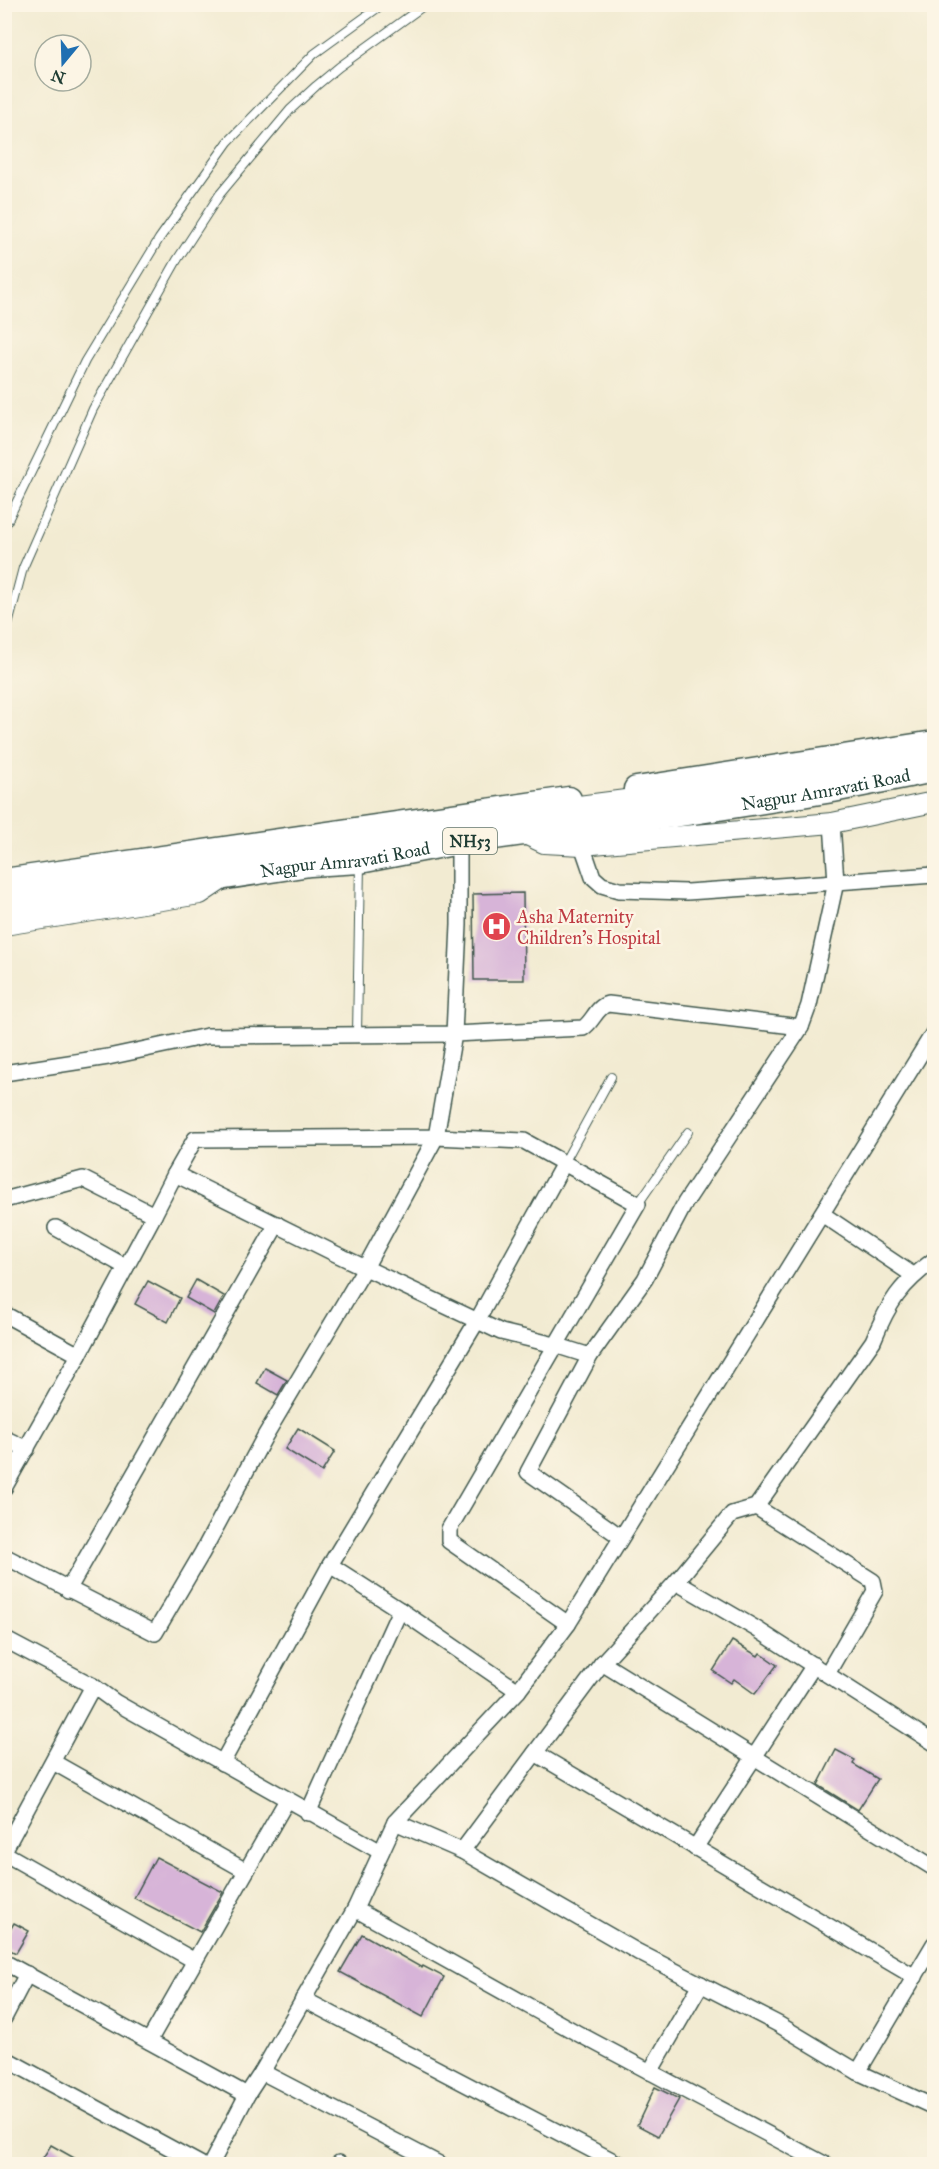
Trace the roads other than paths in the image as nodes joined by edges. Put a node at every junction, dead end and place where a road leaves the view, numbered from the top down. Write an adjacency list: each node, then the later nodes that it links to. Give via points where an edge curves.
1 (383, 4): 3 (lane, via 314,54 228,141 159,239 85,361)
2 (426, 4): 4 (lane, via 316,86 290,110 220,194 177,260 93,409 23,568)
3 (4, 528)
4 (7, 616): 5 (lane)
5 (4, 640)
6 (934, 743): 17 (main road, Nagpur Amravati Road / NH53)
7 (934, 757): 19 (highway, via 728,790 579,808 358,846 308,849)
8 (934, 770): 11 (main road, Nagpur Amravati Road / NH53, via 674,815)
9 (934, 802): 10 (street)
10 (832, 823): 13 (street); 18 (street)
11 (523, 834): 12 (main road, Nagpur Amravati Road / NH53); 13 (street, via 544,843)
12 (459, 842): 14 (main road, Nagpur Amravati Road / NH53); 25 (street)
13 (582, 845): 18 (street, via 594,877 602,885 619,890 687,892)
14 (360, 861): 16 (main road, Nagpur Amravati Road / NH53, via 310,864); 24 (lane)
15 (934, 875): 18 (street)
16 (224, 878): 20 (main road, Nagpur Amravati Road / NH53); 21 (street, via 200,894)
17 (4, 881)
18 (836, 882): 22 (street)
19 (4, 893)
20 (4, 911)
21 (4, 925)
22 (801, 1027): 25 (street, via 608,1004 583,1028); 46 (street, via 685,1203 645,1279)
23 (934, 1032): 34 (street)
24 (357, 1034): 25 (street); 26 (street, via 207,1035 108,1057)
25 (454, 1034): 29 (street)
26 (4, 1072)
27 (611, 1077): 30 (lane)
28 (688, 1132): 33 (lane)
29 (436, 1137): 30 (street, via 524,1141); 31 (street, via 195,1138); 40 (street)
30 (564, 1163): 33 (street); 43 (street)
31 (175, 1174): 35 (street); 36 (street)
32 (4, 1200): 35 (street, via 82,1179)
33 (638, 1204): 44 (street)
34 (822, 1214): 41 (street); 51 (street)
35 (154, 1215): 39 (street)
36 (277, 1224): 40 (street); 55 (street)
37 (57, 1228): 39 (street)
38 (934, 1260): 41 (street)
39 (126, 1267): 45 (street)
40 (365, 1268): 43 (street); 55 (street, via 155,1633)
41 (913, 1275): 50 (street, via 896,1294 873,1341)
42 (4, 1314): 45 (street)
43 (477, 1321): 44 (street, via 501,1332); 53 (street)
44 (555, 1345): 46 (street); 57 (street, via 447,1535 448,1541)
45 (79, 1355): 48 (street)
46 (590, 1356): 51 (street, via 528,1472)
47 (4, 1438): 48 (street)
48 (27, 1449): 49 (street)
49 (4, 1488)
50 (756, 1507): 54 (street, via 732,1514); 61 (street, via 876,1586)
51 (621, 1537): 57 (street)
52 (4, 1556): 55 (street)
53 (330, 1565): 56 (street); 68 (street)
54 (676, 1582): 59 (street); 60 (street)
55 (68, 1590)
56 (400, 1610): 63 (street); 70 (street)
57 (568, 1624): 63 (street)
58 (4, 1639): 62 (street)
59 (602, 1663): 65 (street); 66 (street)
60 (814, 1665): 61 (street); 66 (street)
61 (827, 1674): 64 (street)
62 (93, 1686): 67 (street); 68 (street)
63 (518, 1691): 71 (street)
64 (934, 1743)
65 (535, 1753): 72 (street); 73 (street)
66 (754, 1757): 72 (street); 76 (street)
67 (53, 1762): 74 (street); 77 (street)
68 (222, 1763): 69 (street)
69 (287, 1800): 70 (street); 77 (street)
70 (308, 1813): 75 (street)
71 (395, 1822): 73 (street); 75 (street)
72 (695, 1848): 83 (street)
73 (462, 1851): 84 (street)
74 (4, 1852): 80 (street)
75 (381, 1852): 78 (street)
76 (934, 1868)
77 (246, 1871): 80 (street)
78 (354, 1909): 85 (street); 91 (street)
79 (934, 1944): 83 (street)
80 (195, 1961): 87 (street)
81 (4, 1962): 82 (street)
82 (27, 1974): 86 (street); 87 (street)
83 (915, 1977): 90 (street)
84 (700, 1984): 90 (street, via 778,2024); 91 (street)
85 (303, 2000): 89 (street); 94 (street)
86 (4, 2018)
87 (149, 2041): 92 (street)
88 (4, 2058): 95 (street)
89 (262, 2072): 92 (street); 97 (street)
90 (858, 2072): 93 (street)
91 (650, 2073): 99 (street)
92 (247, 2095): 96 (street)
93 (934, 2108)
94 (594, 2159): 98 (street)
95 (200, 2164)
96 (211, 2164)
97 (439, 2164)
98 (619, 2164)
99 (824, 2164)

